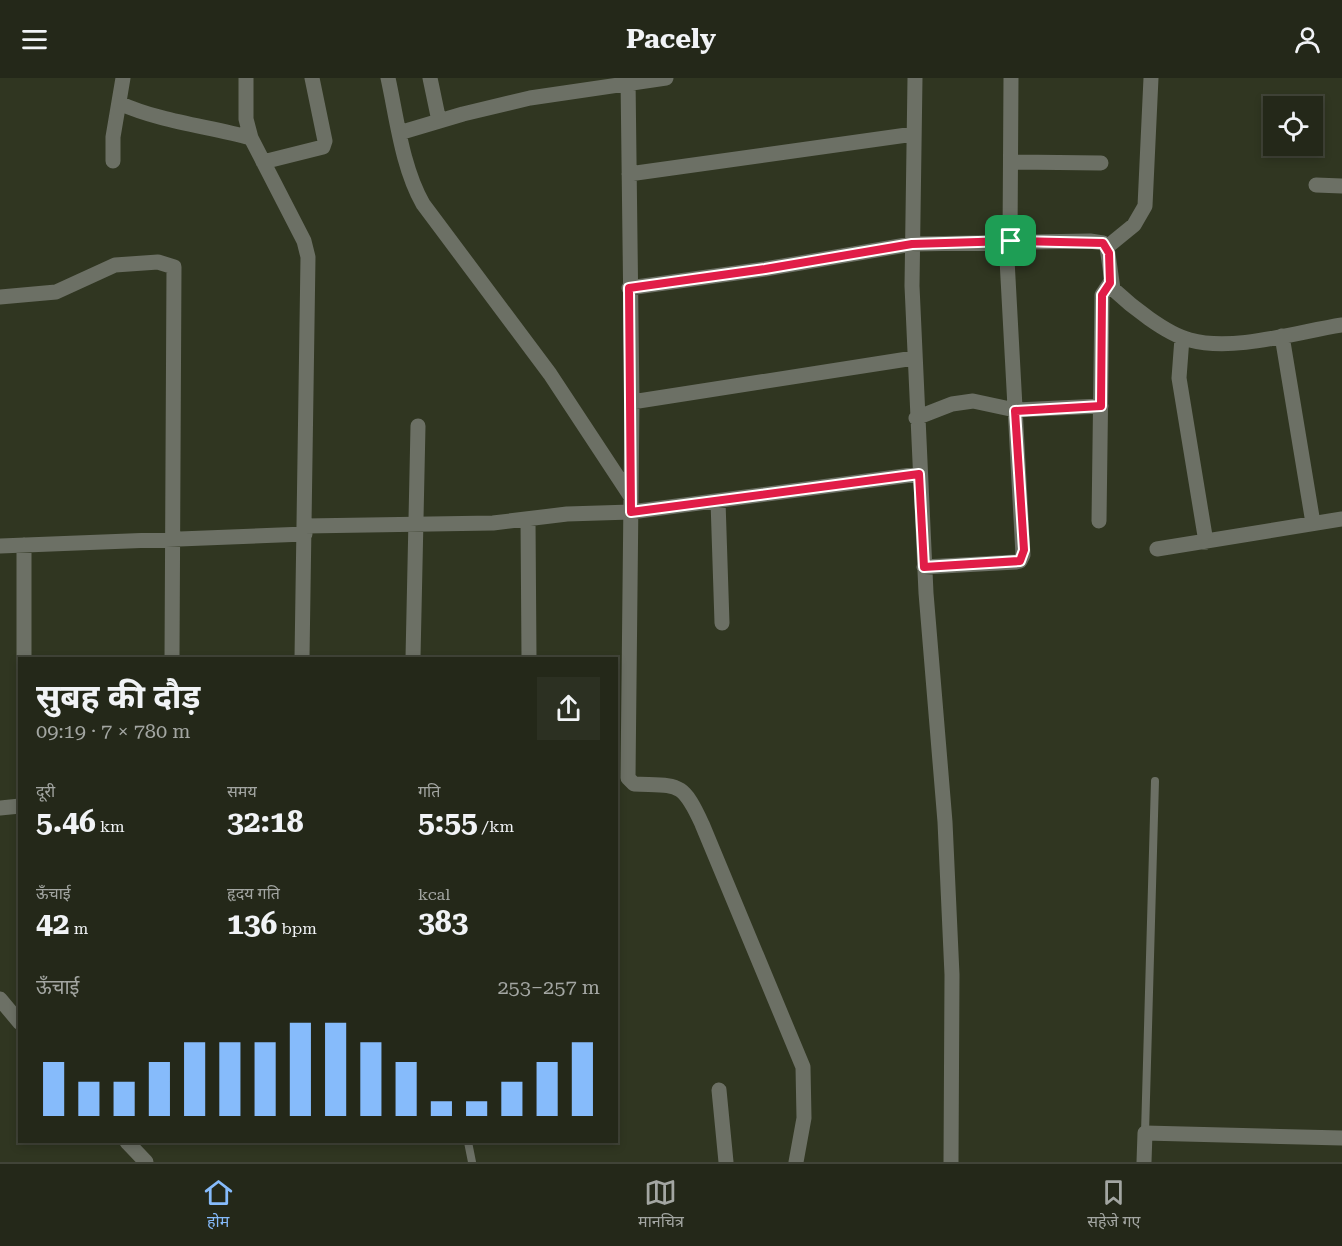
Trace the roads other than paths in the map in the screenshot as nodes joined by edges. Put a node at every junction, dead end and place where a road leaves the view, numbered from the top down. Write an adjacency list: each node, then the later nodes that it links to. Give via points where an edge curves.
1 (123, 78): 11 (street)
2 (246, 78): 15 (street, via 246,119)
3 (312, 78): 17 (street, via 323,147)
4 (388, 78): 13 (street)
5 (430, 78): 12 (street)
6 (666, 78): 10 (street)
7 (915, 78): 14 (street)
8 (1011, 78): 18 (street)
9 (1151, 78): 25 (street, via 1145,206 1134,225)
10 (628, 82): 12 (street, via 530,98); 20 (street)
11 (119, 104): 15 (street, via 155,118); 16 (street)
12 (439, 121): 13 (street)
13 (399, 133): 40 (street, via 412,182 423,204 550,374)
14 (914, 134): 20 (street); 24 (street)
15 (251, 138): 17 (street)
16 (113, 160)
17 (262, 162): 46 (street, via 304,241 308,257)
18 (1011, 162): 19 (street); 23 (street)
19 (1101, 163)
20 (628, 174): 27 (street)
21 (1316, 186): 22 (street)
22 (1342, 186)
23 (1008, 241): 24 (street); 25 (street, via 1090,241); 35 (street)
24 (912, 244): 27 (street); 32 (street)
25 (1107, 247): 26 (street)
26 (1110, 283): 31 (street, via 1120,295); 34 (street, via 1102,295)
27 (629, 288): 33 (street)
28 (0, 297): 47 (street, via 56,292 115,265 158,262 174,267)
29 (1342, 325): 30 (street)
30 (1282, 336): 31 (street, via 1202,343); 44 (street)
31 (1182, 338): 48 (street, via 1179,378)
32 (914, 358): 33 (street); 36 (street)
33 (632, 402): 40 (street)
34 (1096, 406): 35 (street); 43 (street)
35 (1015, 411): 36 (street, via 982,402 964,402); 52 (street, via 1024,550 1020,561)
36 (916, 418): 38 (street)
37 (418, 426): 45 (street)
38 (919, 474): 39 (street); 52 (street)
39 (718, 501): 40 (street); 53 (street)
40 (631, 504): 41 (street); 60 (street, via 628,772)
41 (528, 519): 45 (street); 58 (street)
42 (1342, 519): 44 (street)
43 (1099, 521)
44 (1313, 523): 48 (street)
45 (415, 525): 46 (street); 57 (street)
46 (305, 530): 47 (street); 56 (street)
47 (173, 537): 49 (street); 55 (street)
48 (1206, 542): 51 (street)
49 (24, 545): 50 (street); 54 (street)
50 (0, 546)
51 (1157, 549)
52 (924, 567): 74 (street, via 945,822 952,965)
53 (722, 623)
54 (24, 657)
55 (172, 657)
56 (302, 657)
57 (413, 657)
58 (529, 657)
59 (1155, 781): 66 (lane)
60 (624, 784): 73 (street, via 681,788 702,824 803,1067 804,1118)
61 (18, 806): 62 (street)
62 (0, 808)
63 (0, 999): 64 (street)
64 (18, 1021)
65 (719, 1090): 72 (street)
66 (1145, 1133): 67 (street); 75 (street)
67 (1342, 1138)
68 (128, 1143): 70 (street)
69 (468, 1143): 71 (lane)
70 (146, 1162)
71 (472, 1162)
72 (726, 1162)
73 (796, 1162)
74 (951, 1162)
75 (1144, 1162)

